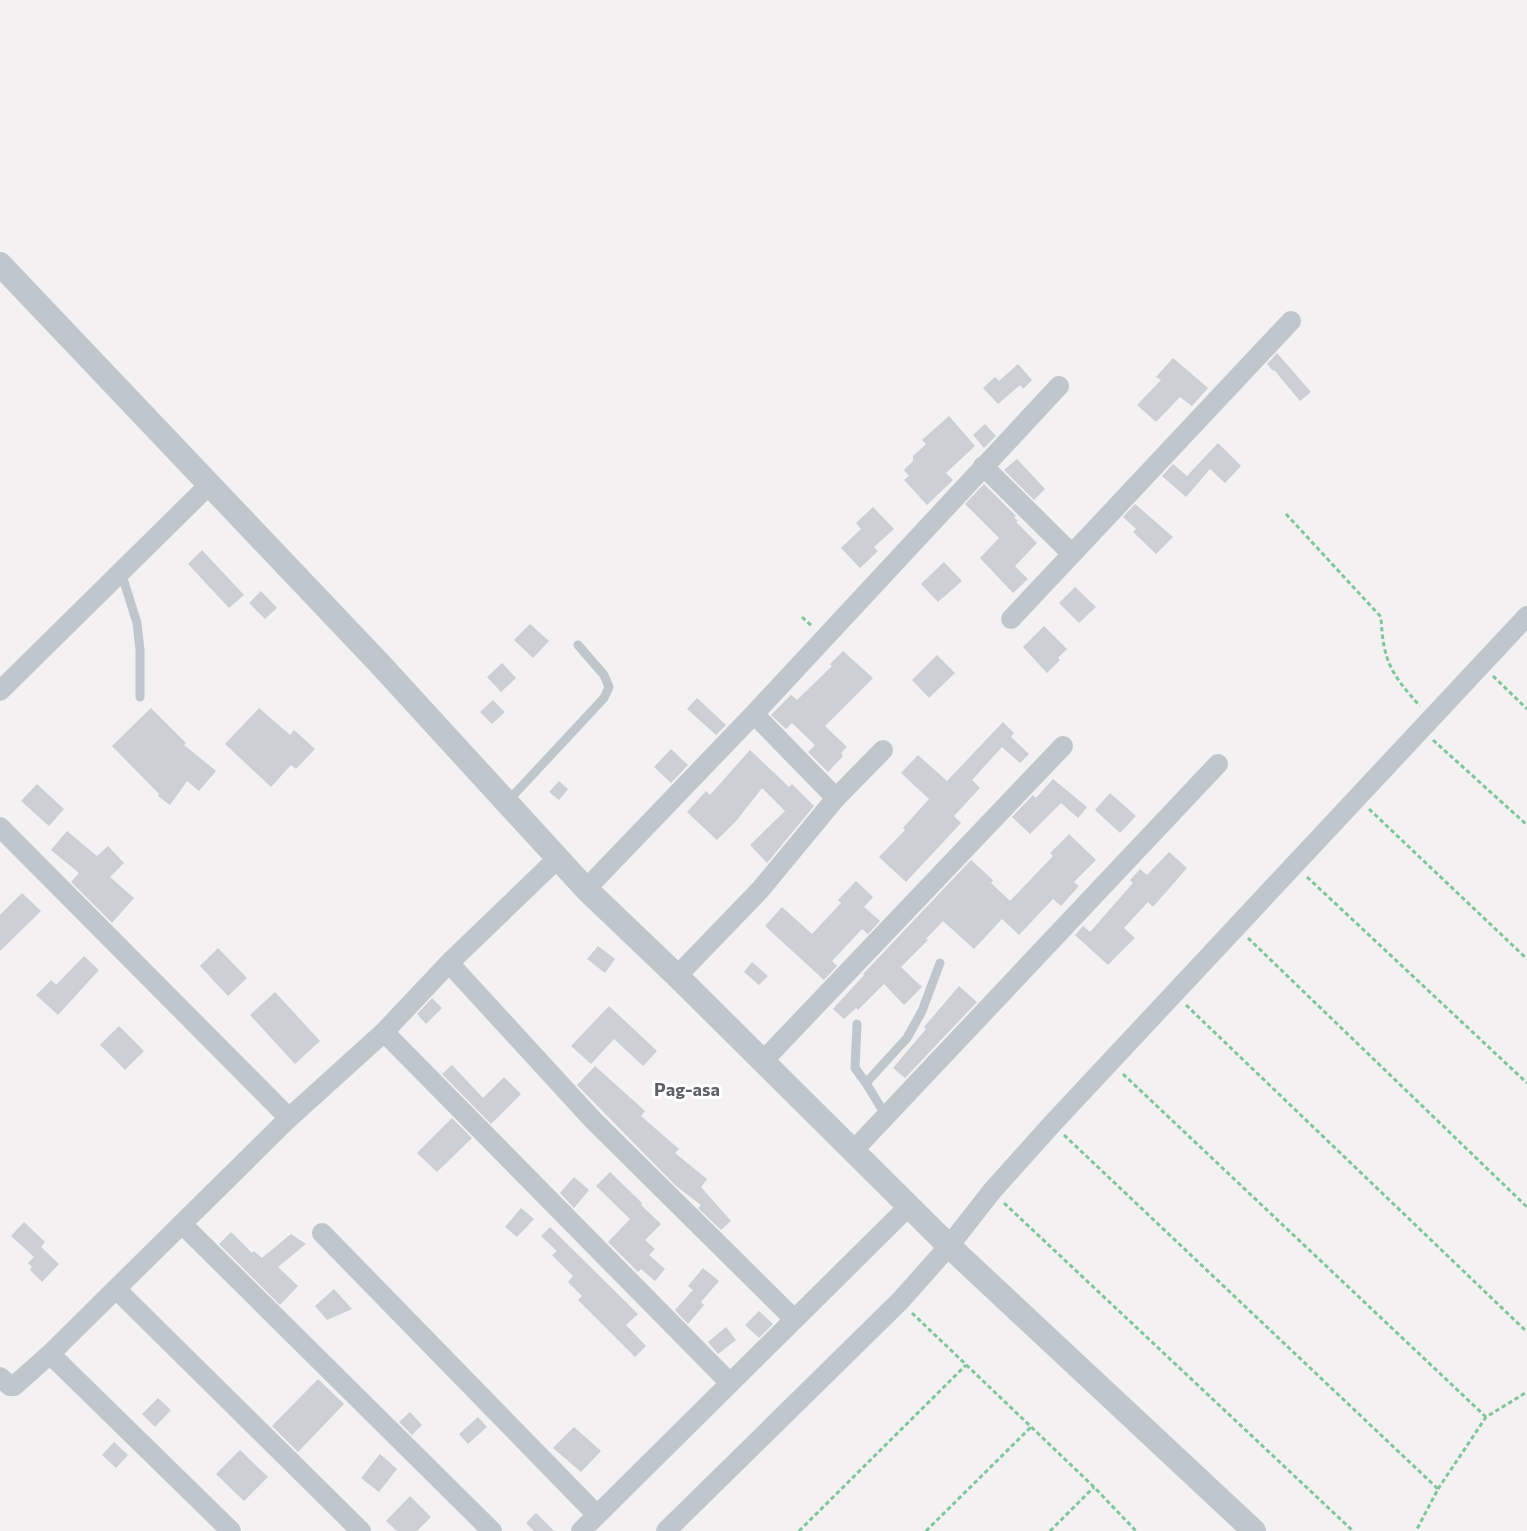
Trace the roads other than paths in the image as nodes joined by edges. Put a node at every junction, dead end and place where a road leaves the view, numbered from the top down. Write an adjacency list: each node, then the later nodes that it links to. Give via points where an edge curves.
1 (0, 264): 5 (street)
2 (1291, 321): 6 (street)
3 (1059, 386): 4 (street)
4 (983, 466): 6 (street); 13 (street)
5 (210, 484): 7 (street); 18 (street)
6 (1071, 553): 9 (street)
7 (121, 572): 11 (street); 12 (lane, via 137,623)
8 (1527, 616): 35 (street, via 1053,1124)
9 (1011, 619)
10 (578, 645): 18 (lane, via 604,675 609,687 604,698)
11 (0, 691)
12 (140, 697)
13 (754, 714): 17 (street); 21 (street)
14 (1063, 746): 27 (street)
15 (883, 750): 17 (street)
16 (1218, 764): 29 (street)
17 (836, 798): 24 (street, via 760,890)
18 (506, 803): 20 (street)
19 (0, 827): 30 (street)
20 (557, 859): 21 (street); 22 (street)
21 (586, 889): 24 (street)
22 (449, 963): 26 (street); 37 (street, via 593,1120)
23 (940, 963): 28 (lane, via 908,1038)
24 (677, 976): 27 (street)
25 (856, 1024): 28 (lane, via 855,1068)
26 (384, 1032): 30 (street); 40 (street)
27 (763, 1061): 31 (street)
28 (866, 1083): 29 (lane)
29 (886, 1116): 31 (street)
30 (289, 1118): 33 (street)
31 (853, 1151): 32 (street)
32 (909, 1206): 35 (street); 37 (street)
33 (182, 1224): 36 (street); 45 (street)
34 (322, 1233): 41 (street)
35 (949, 1246): 42 (street); 47 (street, via 900,1301)
36 (116, 1288): 38 (street); 44 (street)
37 (794, 1319): 40 (street)
38 (50, 1354): 39 (street, via 14,1386); 43 (street)
39 (0, 1377)
40 (729, 1382): 41 (street)
41 (597, 1515): 46 (street)
42 (1245, 1528)
43 (231, 1531)
44 (361, 1531)
45 (492, 1531)
46 (581, 1531)
47 (666, 1531)

